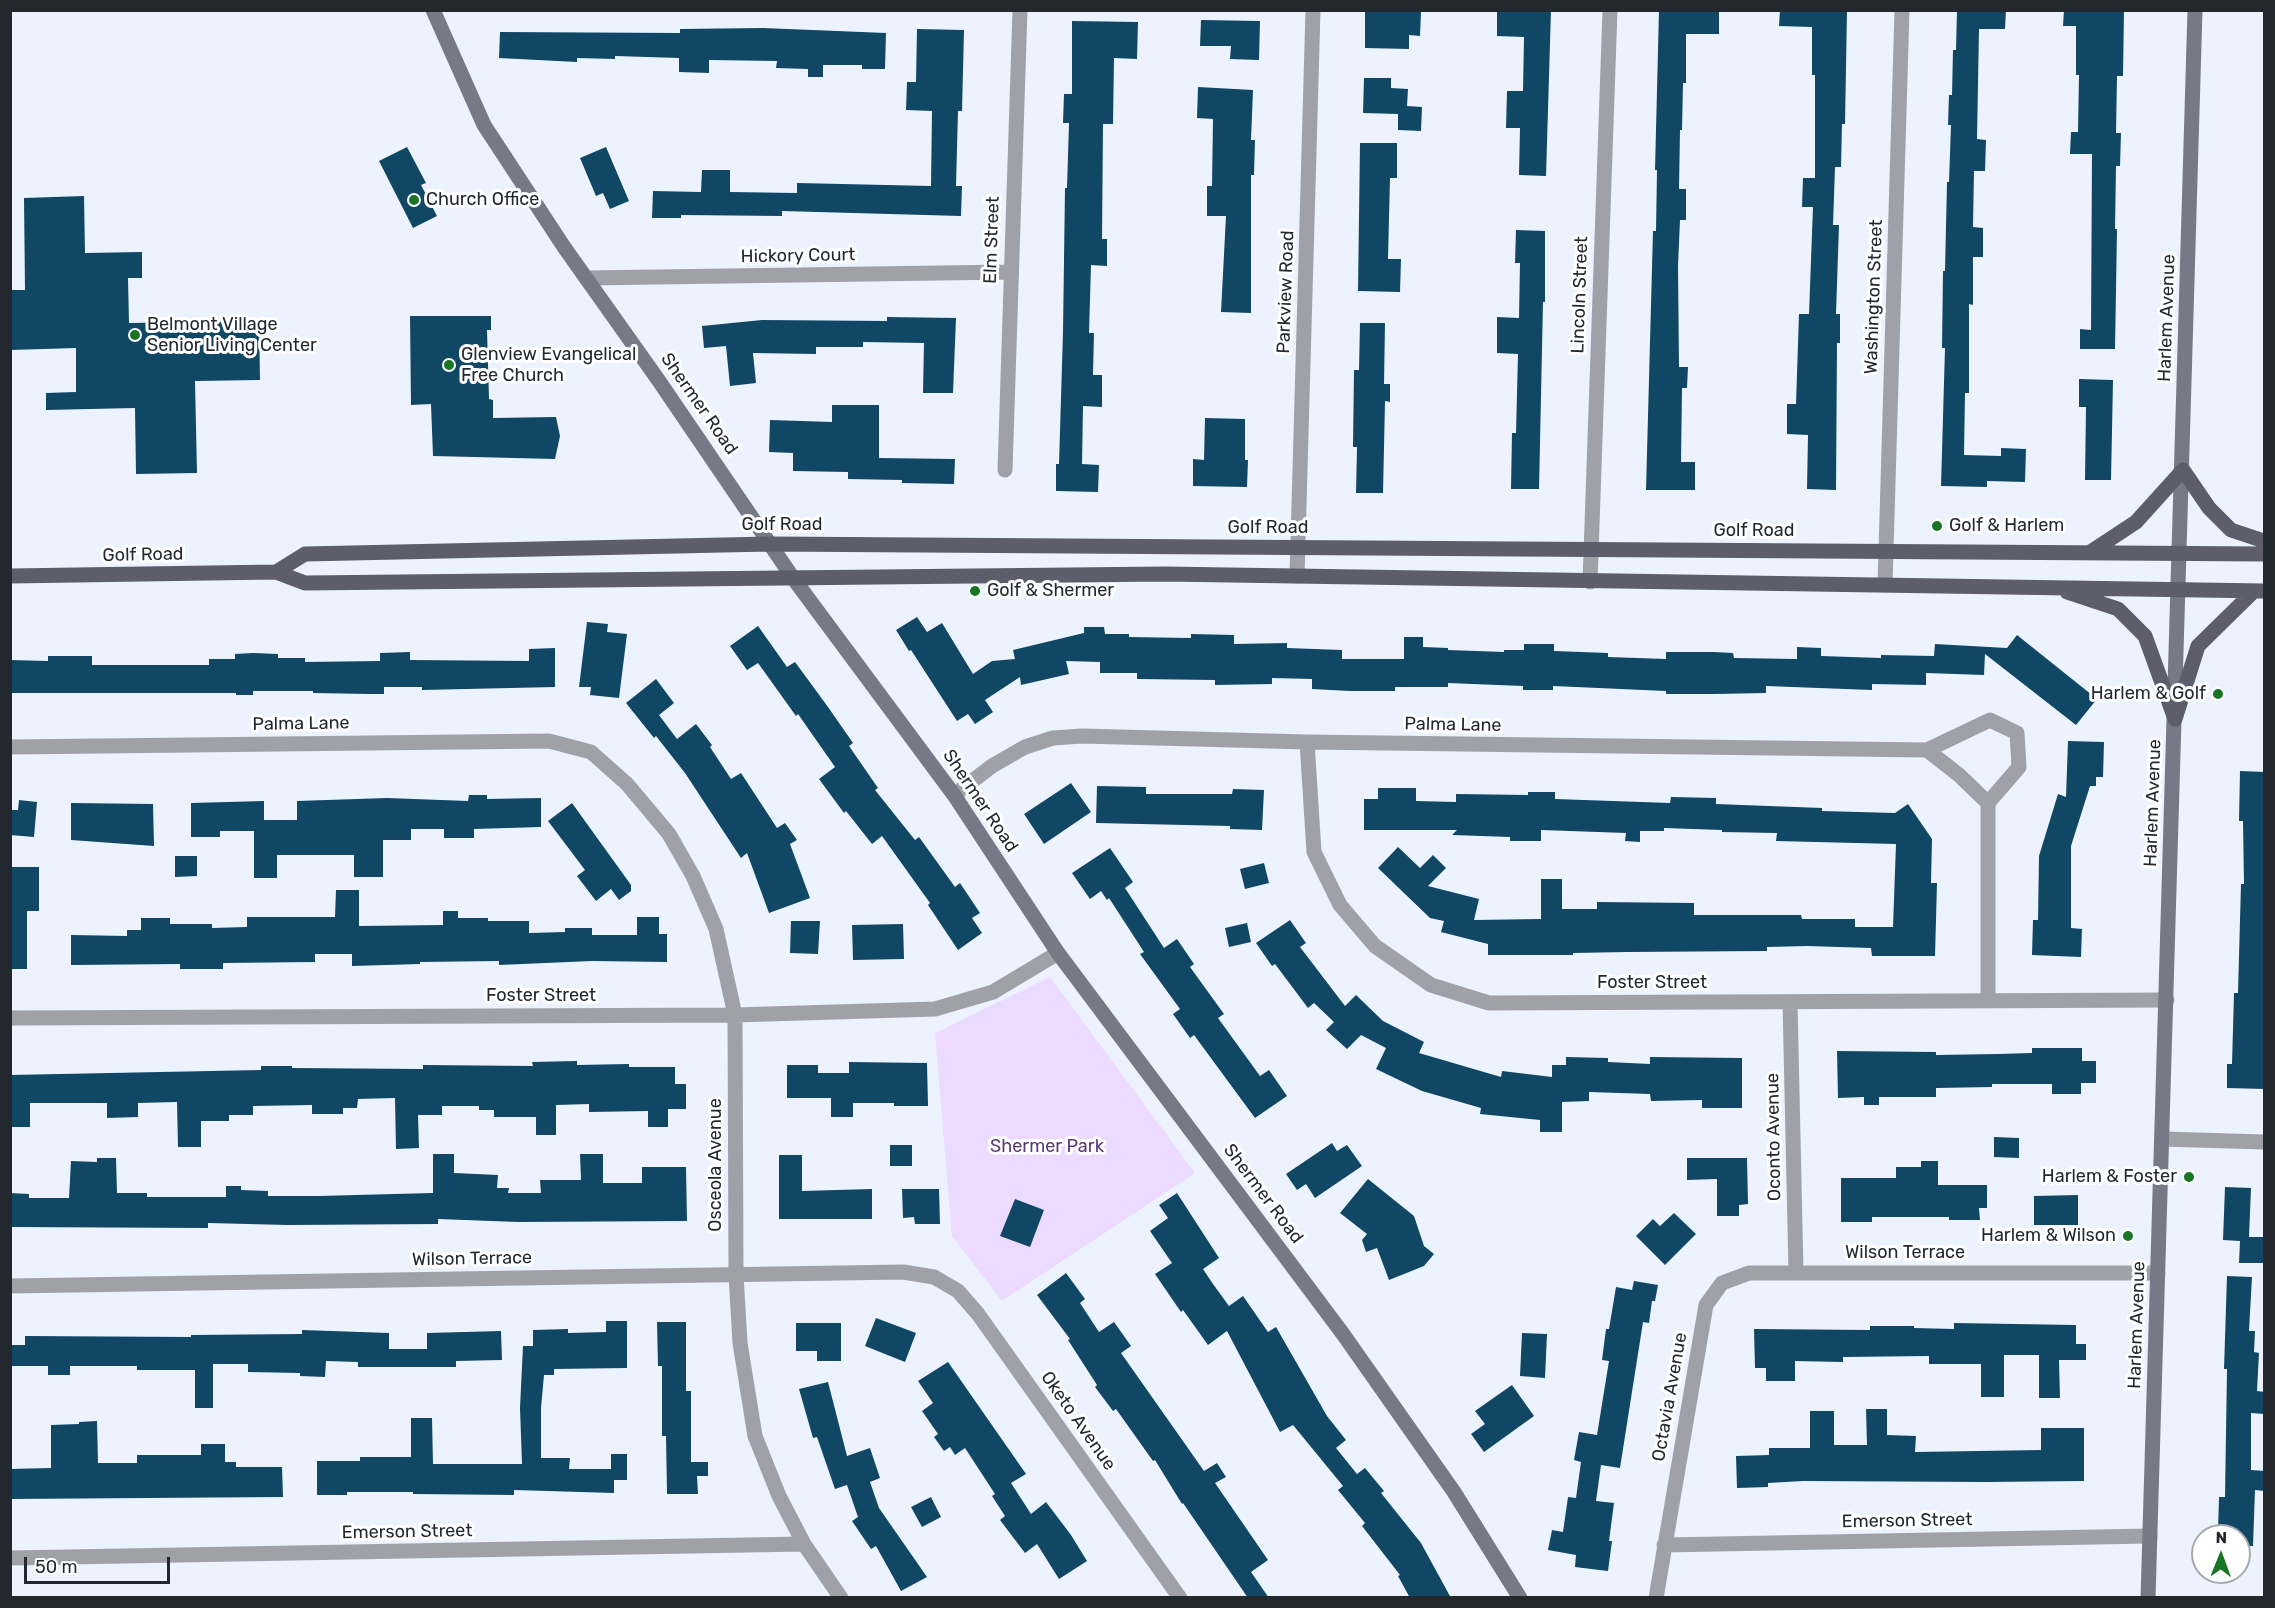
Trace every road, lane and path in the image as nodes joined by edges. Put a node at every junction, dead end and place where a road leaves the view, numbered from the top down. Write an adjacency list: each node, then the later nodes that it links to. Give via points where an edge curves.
1 (433, 10): 8 (main road, Shermer Road, via 484,125)
2 (1020, 10): 7 (street, Elm Street)
3 (1313, 10): 13 (street, Parkview Road)
4 (1610, 10): 14 (street, Lincoln Street)
5 (1902, 10): 15 (street, Washington Street)
6 (2195, 10): 10 (main road, Harlem Avenue)
7 (1010, 272): 8 (street, Hickory Court); 9 (street, Elm Street)
8 (586, 278): 12 (main road, Shermer Road)
9 (1005, 470)
10 (2183, 470): 11 (main road, via 2209,508 2231,530); 16 (main road, via 2136,522); 17 (main road, Harlem Avenue)
11 (2265, 541)
12 (770, 544): 13 (main road, Golf Road); 19 (main road, Golf Road, via 305,554); 22 (main road, Shermer Road)
13 (1298, 548): 14 (main road, Golf Road); 21 (street, Parkview Road)
14 (1591, 551): 15 (main road, Golf Road); 23 (street, Lincoln Street)
15 (1886, 552): 16 (main road, Golf Road); 24 (street, Washington Street)
16 (2089, 553): 17 (main road, Golf Road)
17 (2180, 554): 18 (main road, Golf Road); 26 (main road, Harlem Avenue)
18 (2265, 554)
19 (276, 572): 20 (main road, Golf Road); 22 (main road, Golf Road, via 304,583)
20 (10, 576)
21 (1297, 576): 22 (main road, Golf Road, via 1021,574); 23 (main road, Golf Road)
22 (793, 578): 33 (main road, Shermer Road)
23 (1590, 582): 24 (main road, Golf Road)
24 (1885, 584): 25 (main road, Golf Road)
25 (2053, 587): 26 (main road, Golf Road); 28 (main road, via 2118,609 2145,636)
26 (2179, 589): 27 (main road, Golf Road); 28 (main road, Harlem Avenue)
27 (2259, 591): 28 (main road, via 2198,646)
28 (2175, 719): 36 (main road, Harlem Avenue)
29 (1307, 742): 31 (street, Palma Lane); 33 (street, Palma Lane, via 1053,738 1025,747); 38 (street, Foster Street, via 1314,852 1340,905 1375,946 1431,985 1489,1003)
30 (10, 747): 32 (street, Palma Lane, via 549,741)
31 (1927, 750): 34 (street); 34 (street, via 1990,720 2017,733 2019,767)
32 (591, 752): 39 (street, Osceola Avenue, via 627,784 669,834 693,876 716,929)
33 (954, 795): 35 (main road, Shermer Road)
34 (1988, 803): 37 (street)
35 (1058, 953): 39 (street, Foster Street, via 993,992 935,1009); 54 (main road, Shermer Road, via 1343,1334 1454,1492)
36 (2167, 1000): 37 (street, Foster Street); 41 (main road, Harlem Avenue)
37 (1988, 1001): 38 (street, Foster Street)
38 (1790, 1002): 43 (street, Oconto Avenue)
39 (735, 1015): 40 (street, Foster Street); 45 (street, Osceola Avenue)
40 (10, 1018)
41 (2162, 1139): 42 (street); 44 (main road, Harlem Avenue)
42 (2265, 1142)
43 (1796, 1272): 44 (street, Wilson Terrace); 50 (street, Octavia Avenue, via 1749,1273 1722,1284 1706,1305)
44 (2158, 1273): 48 (main road, Harlem Avenue)
45 (736, 1275): 46 (street, Wilson Terrace, via 903,1272); 47 (street, Wilson Terrace); 49 (street, Osceola Avenue, via 740,1342 755,1436)
46 (934, 1277): 53 (street, Oketo Avenue, via 958,1292 978,1314)
47 (10, 1286)
48 (2150, 1536): 50 (street, Emerson Street); 56 (main road, Harlem Avenue)
49 (804, 1544): 51 (street, Emerson Street); 52 (street, Osceola Avenue)
50 (1664, 1545): 55 (street, Octavia Avenue)
51 (10, 1558)
52 (841, 1598)
53 (1180, 1598)
54 (1520, 1598)
55 (1656, 1598)
56 (2148, 1598)

